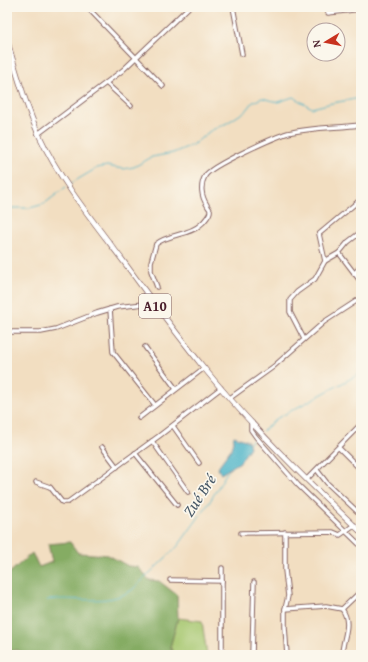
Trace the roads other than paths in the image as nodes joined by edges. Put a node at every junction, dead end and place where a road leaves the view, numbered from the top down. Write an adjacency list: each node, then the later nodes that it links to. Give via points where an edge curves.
1 (87, 7): 8 (street)
2 (189, 7): 8 (street)
3 (233, 7): 7 (street)
4 (327, 7): 5 (street, via 328,13)
5 (361, 9)
6 (7, 41): 10 (main road, A10)
7 (242, 54)
8 (136, 58): 11 (street); 12 (street)
9 (7, 68): 10 (street)
10 (15, 68): 15 (main road, A10)
11 (106, 83): 13 (street); 15 (street)
12 (163, 86)
13 (131, 106)
14 (361, 125): 23 (street, via 288,133 213,168 202,182 203,195 210,213 201,225 156,244 151,271)
15 (38, 134): 25 (main road, A10, via 60,174)
16 (361, 199): 19 (street, via 319,234)
17 (361, 232): 18 (street)
18 (339, 253): 19 (street); 21 (street)
19 (325, 261): 28 (street, via 315,279 290,300 290,312)
20 (361, 266): 21 (street)
21 (354, 274): 22 (street)
22 (361, 282)
23 (157, 287)
24 (361, 298): 28 (street, via 324,322)
25 (153, 303): 26 (street); 30 (main road, A10)
26 (110, 309): 27 (street, via 56,329 41,332); 34 (street, via 113,352)
27 (7, 332)
28 (304, 339): 33 (street, via 273,367)
29 (145, 347): 32 (street)
30 (204, 368): 31 (main road, A10); 32 (street)
31 (221, 388): 33 (main road, A10); 38 (street)
32 (176, 389): 34 (street)
33 (230, 398): 36 (main road, A10)
34 (155, 405): 35 (street)
35 (139, 418)
36 (250, 421): 47 (main road, A10); 54 (street, via 251,430 256,437 298,485)
37 (361, 424): 41 (street)
38 (173, 426): 39 (street); 43 (street)
39 (152, 441): 42 (street); 49 (street)
40 (102, 447): 44 (street)
41 (339, 448): 45 (street); 46 (street)
42 (135, 453): 44 (street); 50 (street)
43 (199, 463)
44 (117, 467): 48 (street, via 65,503 50,487)
45 (361, 469)
46 (317, 470): 47 (street); 51 (street)
47 (307, 479): 52 (main road, A10)
48 (36, 482)
49 (188, 492)
50 (177, 505)
51 (361, 515)
52 (354, 525): 54 (street); 55 (main road, A10)
53 (285, 532): 54 (street, via 333,532 340,535); 56 (street); 63 (street, via 288,596)
54 (346, 532): 57 (street)
55 (361, 532)
56 (241, 533)
57 (361, 546)
58 (222, 568): 60 (street)
59 (170, 580): 60 (street)
60 (222, 581): 65 (street)
61 (254, 582): 66 (street)
62 (361, 591): 64 (street)
63 (285, 608): 64 (street, via 326,606); 67 (street)
64 (342, 609): 68 (street, via 346,615 347,629)
65 (222, 655)
66 (252, 655)
67 (287, 655)
68 (342, 655)

